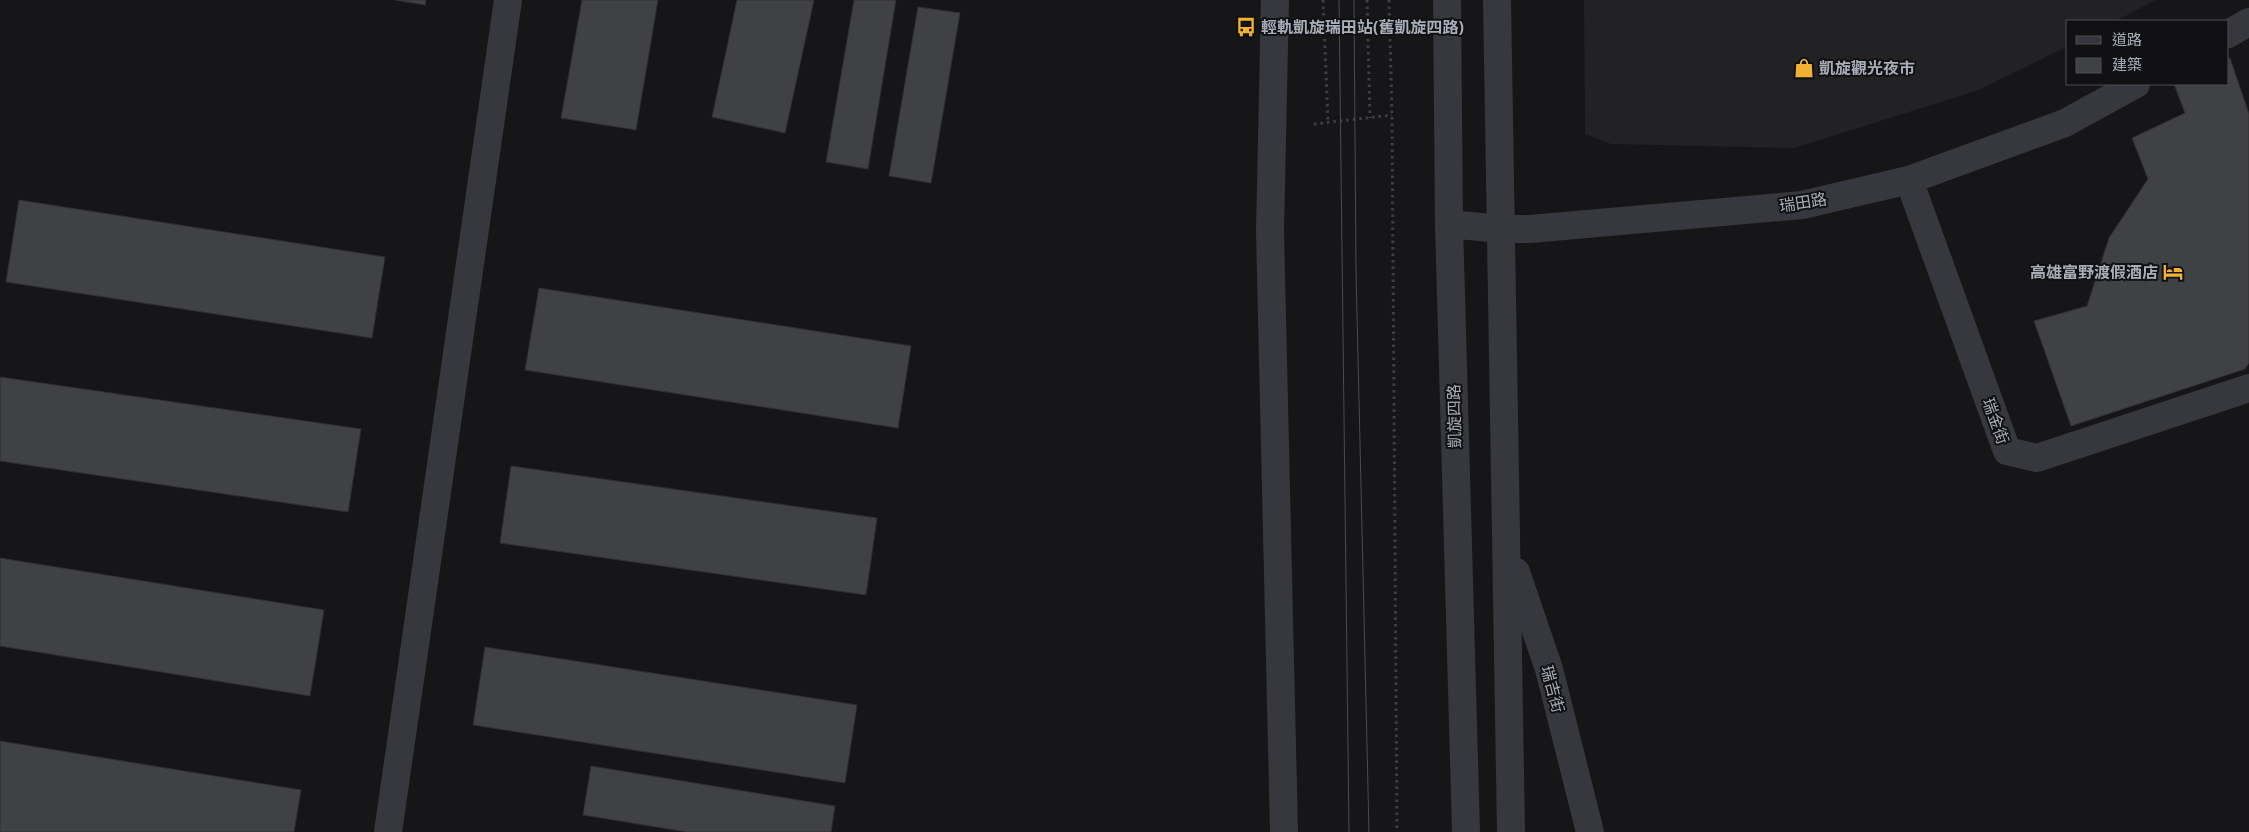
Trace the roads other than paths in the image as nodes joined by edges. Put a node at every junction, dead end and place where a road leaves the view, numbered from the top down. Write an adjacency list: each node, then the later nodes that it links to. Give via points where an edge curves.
1 (508, 0): 13 (street)
2 (1275, 0): 14 (street, via 1270,231)
3 (1447, 0): 9 (street, 凱旋四路)
4 (1497, 0): 10 (street)
5 (2249, 22): 6 (street)
6 (2229, 33)
7 (2134, 85): 8 (street, 瑞田路, via 2065,123)
8 (1908, 180): 10 (street, 瑞田路, via 1802,205); 11 (street, 瑞金街, via 2007,451 2037,458)
9 (1449, 224): 10 (street, 瑞田路); 15 (street, 凱旋四路)
10 (1501, 229): 12 (street)
11 (2249, 388)
12 (1508, 548): 16 (street); 17 (street, 瑞吉街, via 1549,669)
13 (388, 832)
14 (1284, 832)
15 (1466, 832)
16 (1512, 832)
17 (1590, 832)

